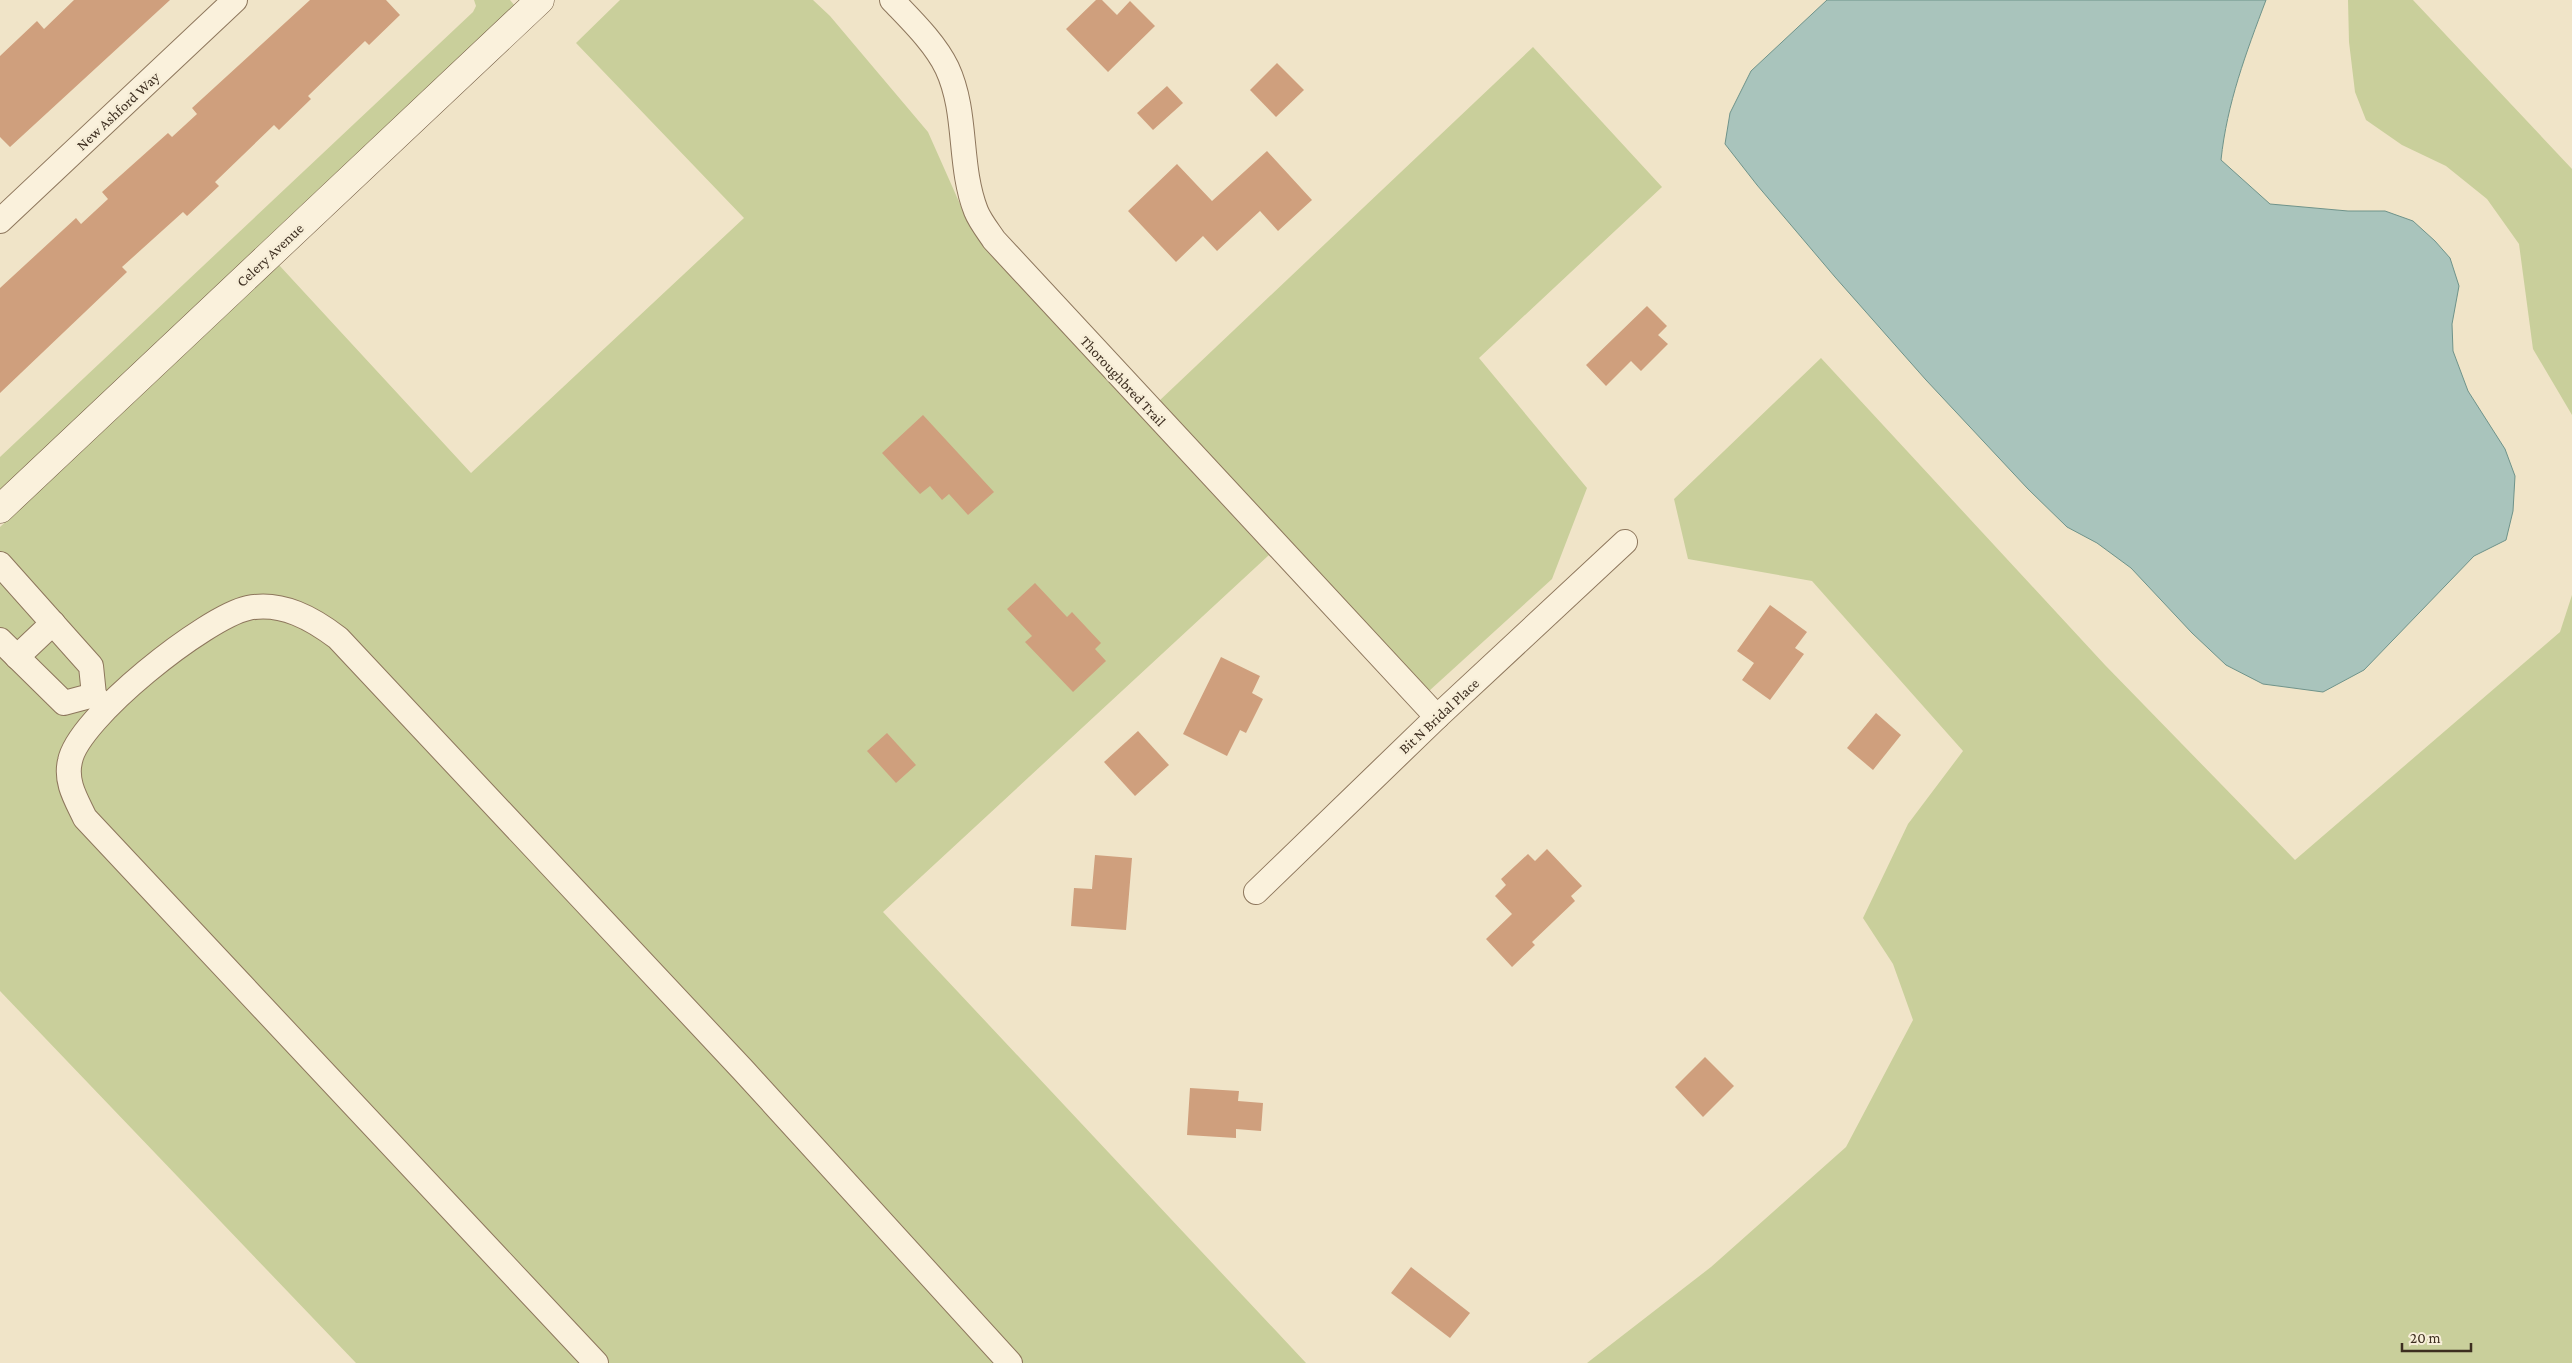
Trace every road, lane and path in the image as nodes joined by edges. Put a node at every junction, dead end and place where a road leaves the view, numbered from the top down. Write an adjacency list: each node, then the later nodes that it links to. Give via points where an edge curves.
1 (235, 0): 4 (street, New Ashford Way)
2 (540, 0): 5 (main road, Celery Avenue)
3 (892, 0): 12 (street, Thoroughbred Trail, via 947,68 956,99 967,178 976,212 994,240)
4 (0, 221)
5 (0, 509)
6 (1625, 542): 12 (street, Bit N Bridal Place)
7 (0, 564): 8 (street)
8 (53, 623): 10 (street); 11 (street, via 91,666)
9 (0, 640): 10 (street)
10 (18, 658): 11 (street, via 64,703)
11 (100, 701): 14 (street, via 70,760 69,786 85,818); 15 (street, via 196,632 247,608 278,608 312,619 338,638 743,1070)
12 (1437, 717): 13 (street, Bit N Bridal Place)
13 (1256, 892)
14 (596, 1363)
15 (1010, 1363)

